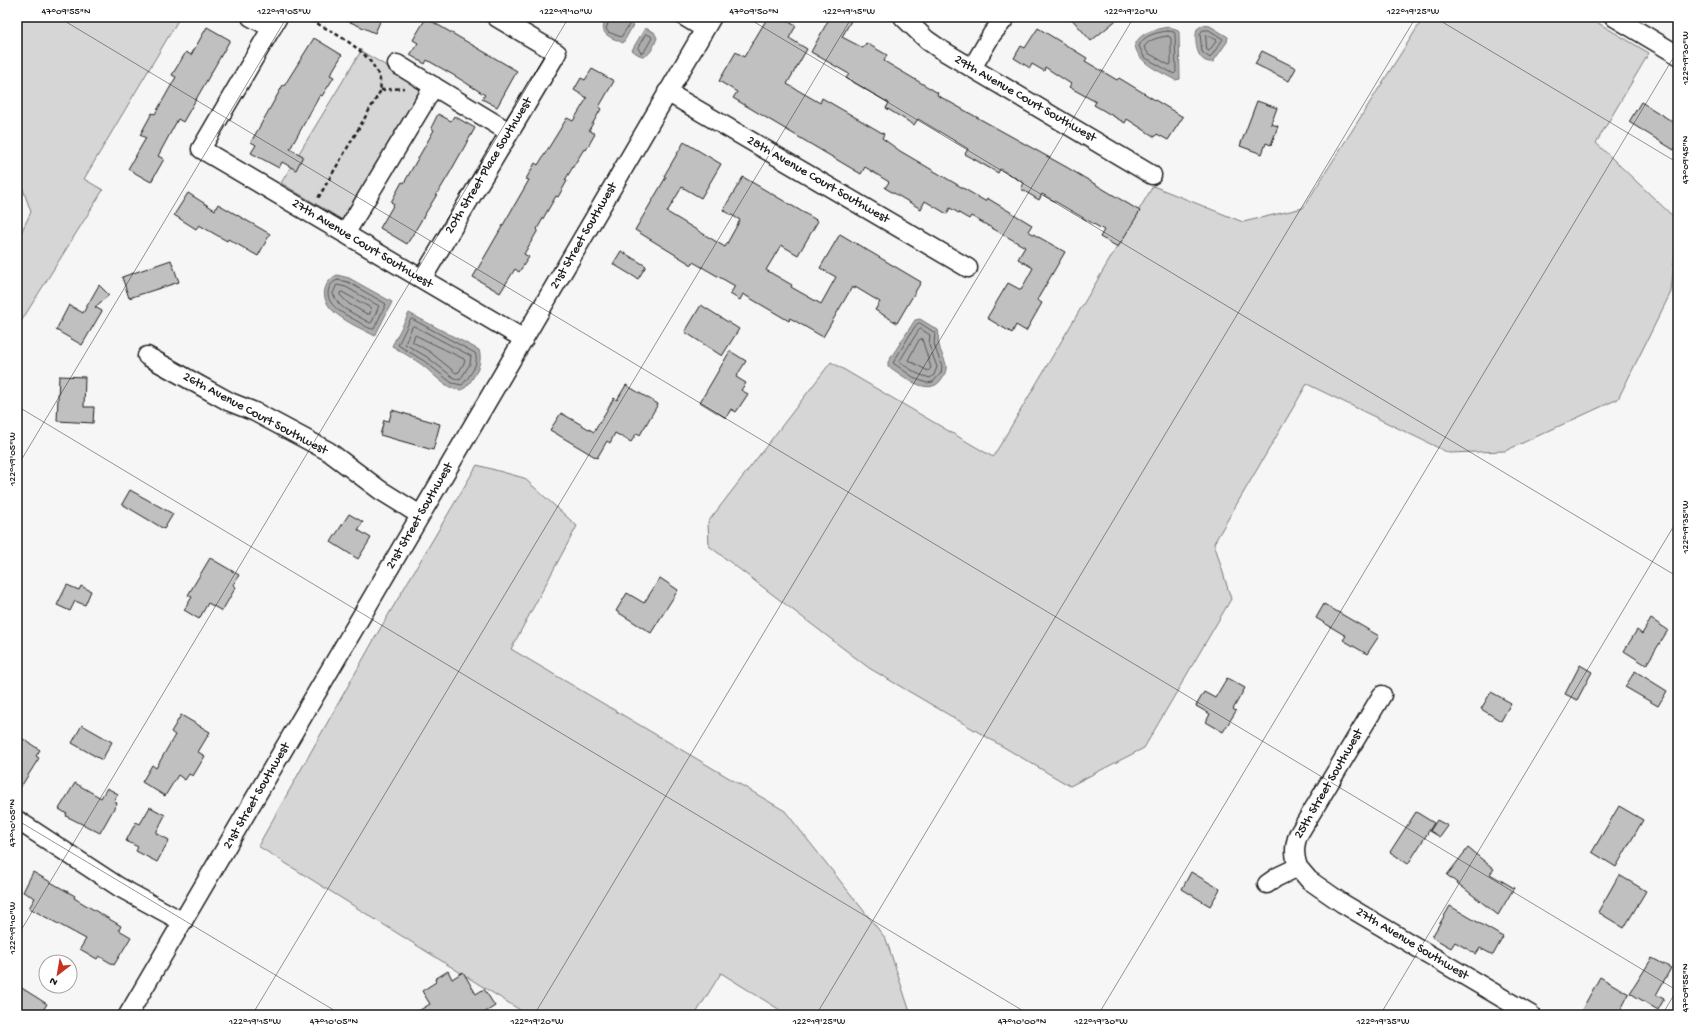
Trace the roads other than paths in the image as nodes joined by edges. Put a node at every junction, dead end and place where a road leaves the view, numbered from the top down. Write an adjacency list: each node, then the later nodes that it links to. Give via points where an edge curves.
1 (251, 17): 7 (street)
2 (496, 17): 14 (street, 20th Street Place Southwest, via 556,53)
3 (685, 17): 8 (street)
4 (903, 17): 11 (street, 29th Avenue Court Southwest, via 927,40)
5 (1006, 17): 11 (street, via 992,34)
6 (1614, 17): 9 (street)
7 (275, 23): 16 (street, 27th Avenue Court Southwest, via 201,149)
8 (709, 23): 13 (street, 21st Street Southwest)
9 (1678, 55)
10 (397, 64): 12 (street)
11 (972, 68): 15 (street, 29th Avenue Court Southwest)
12 (434, 86): 14 (street); 16 (street)
13 (667, 92): 17 (street, 28th Avenue Court Southwest); 19 (street, 21st Street Southwest)
14 (510, 132): 18 (street, 20th Street Place Southwest)
15 (1152, 174)
16 (345, 234): 18 (street, 27th Avenue Court Southwest)
17 (968, 268)
18 (422, 279): 19 (street, 27th Avenue Court Southwest)
19 (524, 339): 21 (street, 21st Street Southwest)
20 (147, 356): 21 (street, 26th Avenue Court Southwest, via 328,452)
21 (420, 515): 26 (street, 21st Street Southwest)
22 (1382, 695): 24 (street, 25th Street Southwest, via 1298,835 1295,850)
23 (17, 820): 26 (street, via 119,887)
24 (1298, 867): 25 (street, via 1277,876); 28 (street, 27th Avenue Southwest, via 1309,880 1342,903)
25 (1267, 884)
26 (183, 922): 27 (street, 21st Street Southwest)
27 (128, 1015)
28 (1531, 1015)

